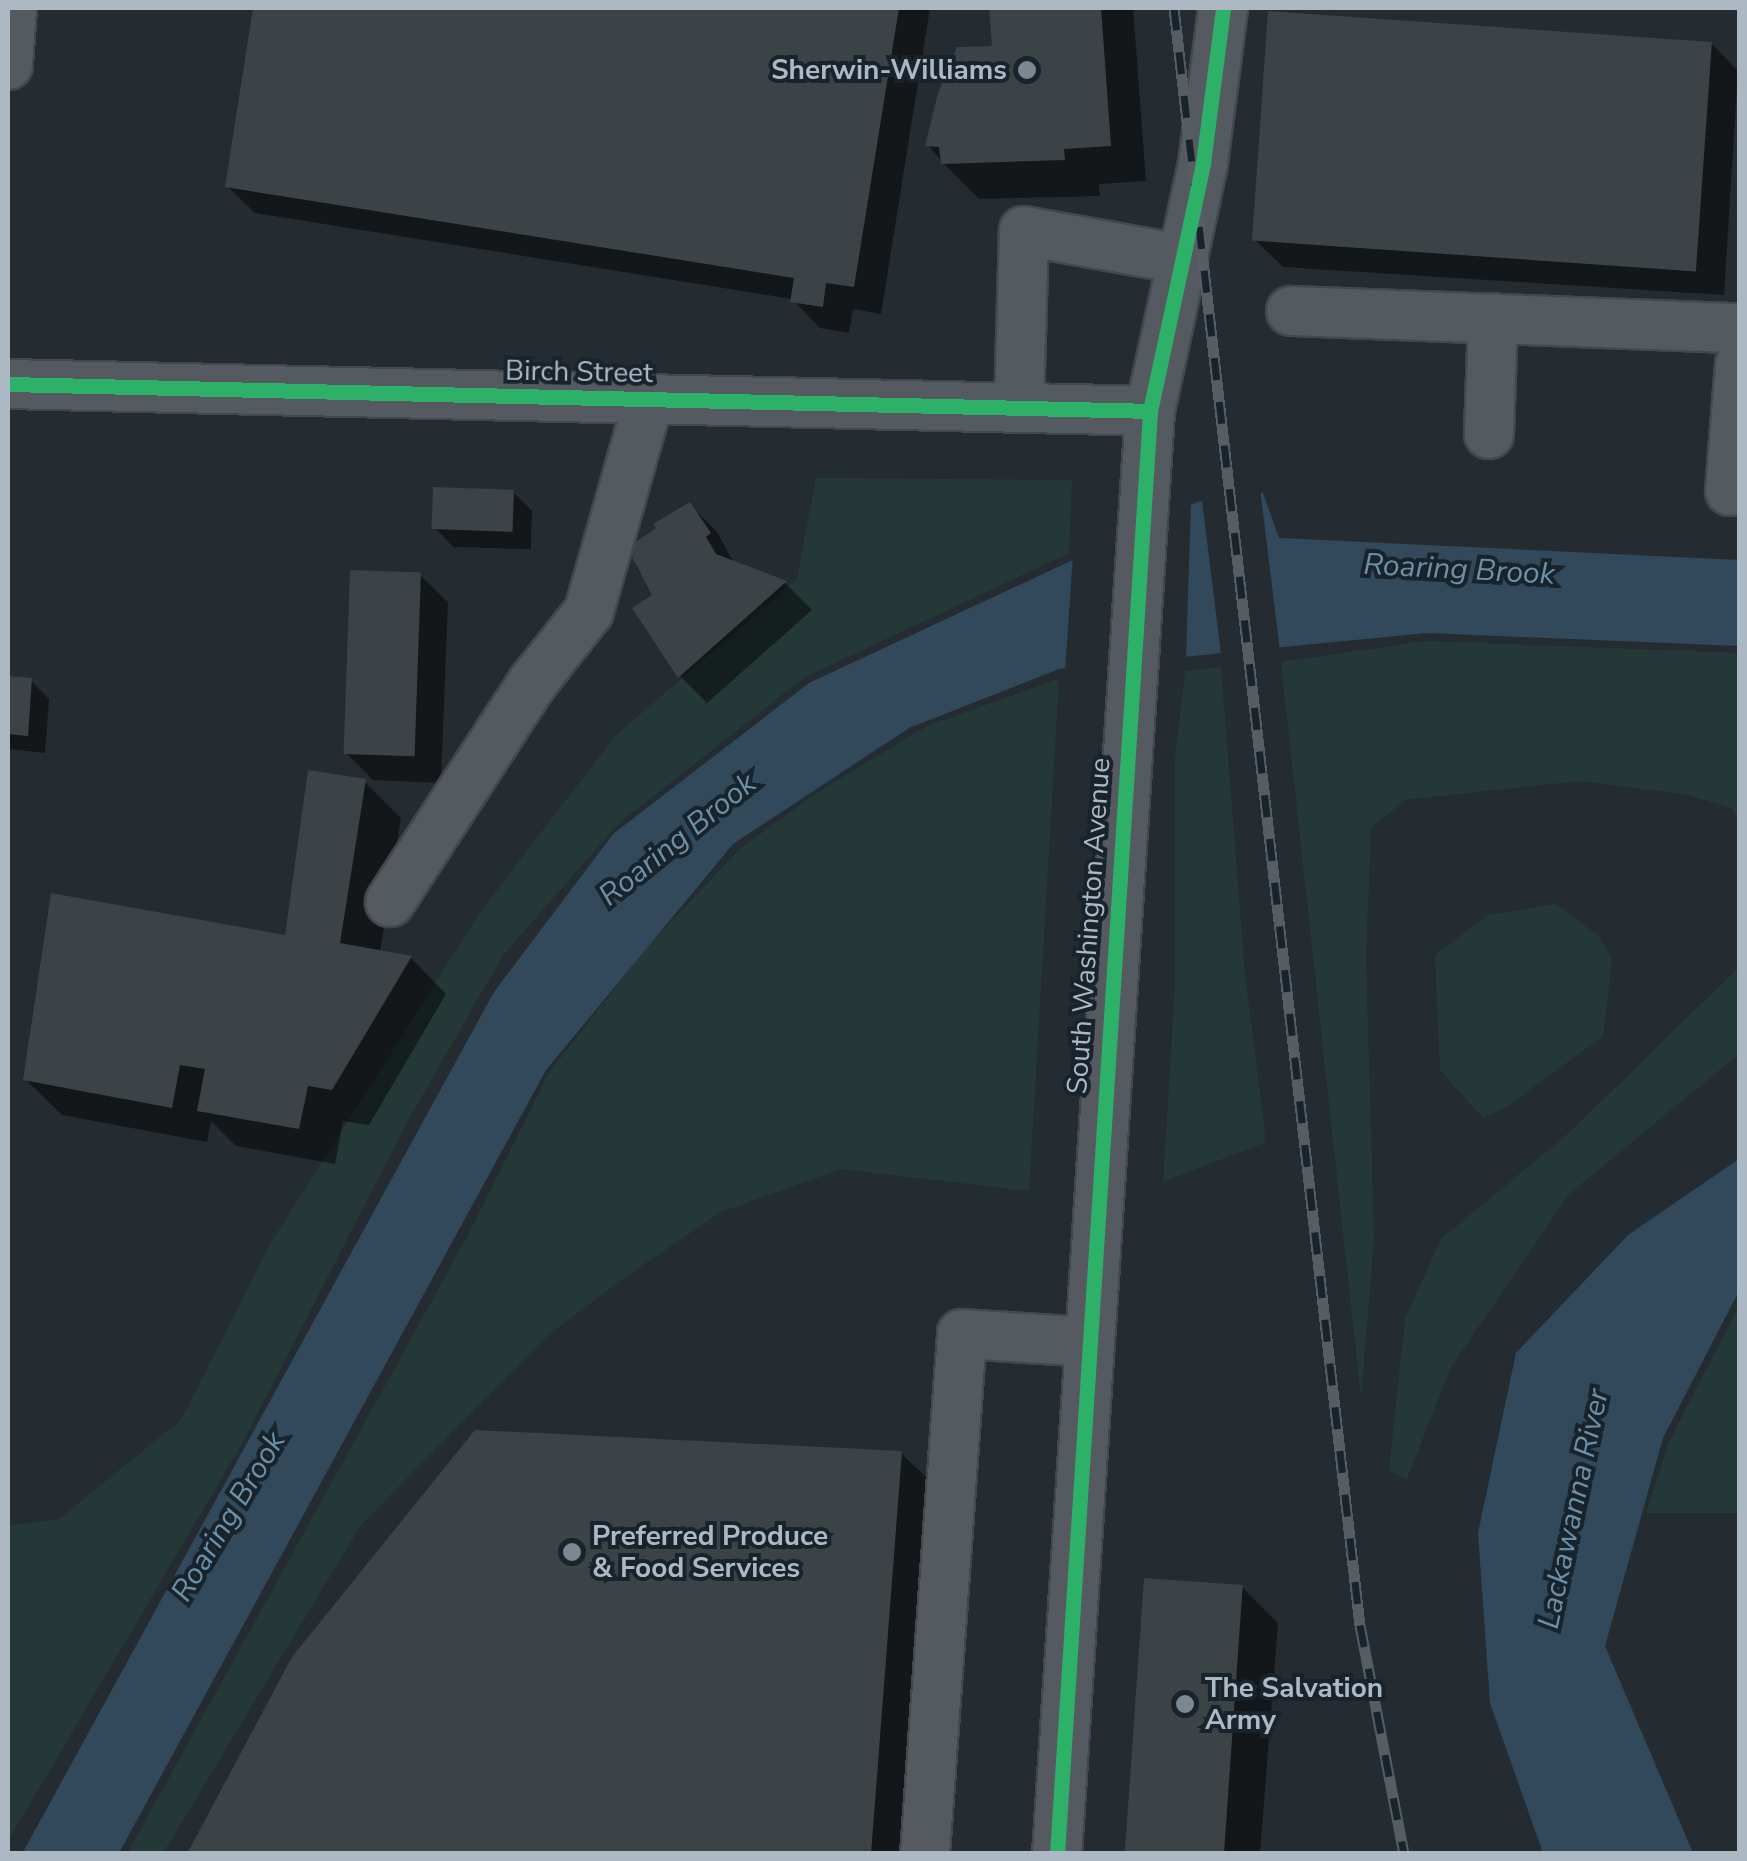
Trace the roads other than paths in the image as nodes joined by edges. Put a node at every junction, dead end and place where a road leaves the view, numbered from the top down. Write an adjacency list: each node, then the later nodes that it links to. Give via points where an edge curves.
1 (1223, 8): 4 (street, South Washington Avenue, via 1203,163)
2 (10, 15): 3 (street)
3 (8, 65)
4 (1181, 259): 11 (street, via 1024,232); 12 (street, South Washington Avenue)
5 (1291, 311): 6 (street)
6 (1493, 318): 7 (street); 13 (street)
7 (1740, 328)
8 (1740, 364): 14 (street)
9 (8, 384): 10 (street, Birch Street)
10 (648, 399): 11 (street, Birch Street); 15 (street, via 588,611 533,682)
11 (1019, 408): 12 (street, Birch Street)
12 (1150, 411): 16 (street, South Washington Avenue)
13 (1489, 434)
14 (1730, 491)
15 (390, 902)
16 (1088, 1342): 17 (street, via 962,1334); 18 (street, South Washington Avenue)
17 (925, 1854)
18 (1057, 1854)

